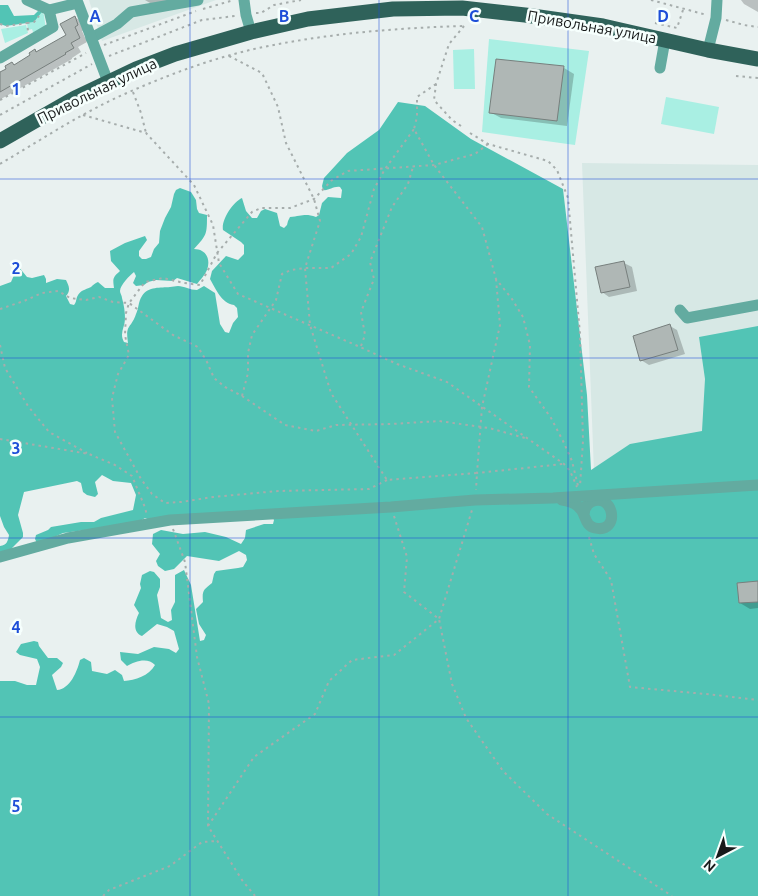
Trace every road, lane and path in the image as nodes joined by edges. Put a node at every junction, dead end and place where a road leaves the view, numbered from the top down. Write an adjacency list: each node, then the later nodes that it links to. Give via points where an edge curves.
1 (27, 0): 10 (street)
2 (130, 0): 12 (street)
3 (198, 0): 12 (street)
4 (234, 0): 23 (path)
5 (244, 0): 20 (street)
6 (302, 0): 13 (path)
7 (652, 0): 11 (path)
8 (717, 0): 15 (street)
9 (432, 4): 20 (main road, Привольная улица, via 308,19); 22 (main road, Привольная улица, via 603,26)
10 (46, 6): 17 (path, via 34,22); 21 (street, via 53,27); 23 (street, via 78,3)
11 (684, 8): 15 (path); 16 (path, via 678,28)
12 (131, 12): 23 (street)
13 (254, 14)
14 (238, 16): 23 (path, via 202,20)
15 (716, 18): 19 (path); 24 (street)
16 (655, 22)
17 (27, 23): 18 (path); 21 (path)
18 (0, 24)
19 (758, 27)
20 (251, 32): 31 (main road, Привольная улица, via 175,54)
21 (31, 40): 26 (street)
22 (665, 40): 24 (main road, Привольная улица); 28 (street)
23 (95, 49): 31 (street); 34 (path); 35 (path)
24 (708, 50): 27 (main road, Привольная улица)
25 (229, 56): 32 (path, via 324,36 464,26 449,44); 33 (path); 47 (path, via 262,73 278,107 286,143)
26 (0, 58)
27 (758, 60)
28 (660, 68)
29 (736, 76): 30 (path)
30 (758, 78)
31 (108, 82): 41 (main road, Привольная улица)
32 (436, 84): 37 (path, via 434,100); 38 (path, via 418,97)
33 (133, 91): 36 (path); 40 (path)
34 (0, 100)
35 (0, 115)
36 (83, 115): 40 (path); 43 (path)
37 (461, 126)
38 (414, 129): 44 (path); 46 (path)
39 (470, 132): 42 (path)
40 (146, 133): 48 (path, via 194,185 213,225)
41 (0, 141)
42 (488, 144): 44 (path, via 475,154); 71 (path, via 548,161 557,170 568,198 580,334 583,441)
43 (0, 164)
44 (434, 165): 45 (path); 50 (path, via 482,226)
45 (413, 167): 46 (path); 58 (path, via 408,184 392,207 370,262 374,279 361,312 365,335)
46 (385, 169): 47 (path, via 348,171 332,180); 49 (path, via 374,190 361,237 351,254 331,268)
47 (314, 199): 48 (path, via 290,208 261,208 252,212); 49 (path, via 320,221)
48 (218, 253): 51 (path, via 200,285 163,278 145,282); 53 (path, via 219,263 238,294)
49 (305, 268): 53 (path, via 282,274 276,300); 56 (path)
50 (496, 279): 60 (path, via 500,326); 71 (path, via 522,317 530,345 529,387 563,441)
51 (129, 303): 54 (path, via 99,297 86,300 70,298 58,291 42,293); 59 (path, via 173,335 198,347 214,378); 68 (path, via 125,335 129,355 118,374 112,398 115,432 141,479 152,494 165,503 278,491 369,489)
52 (758, 305): 55 (street, via 687,318)
53 (269, 308): 56 (path); 59 (path, via 252,335)
54 (0, 309)
55 (680, 310)
56 (310, 325): 58 (path); 61 (path, via 331,394)
57 (0, 345): 65 (path, via 5,368 28,406 50,432)
58 (360, 347): 60 (path, via 447,382)
59 (242, 396): 61 (path, via 285,425 316,431 336,425)
60 (482, 407): 62 (path); 64 (path)
61 (351, 425): 62 (path, via 439,421); 68 (path)
62 (480, 427): 64 (path); 67 (path)
63 (0, 439): 65 (path)
64 (527, 439): 66 (path)
65 (89, 454): 78 (path, via 132,476)
66 (564, 464): 67 (path); 71 (path)
67 (477, 473): 68 (path); 73 (path)
68 (387, 480)
69 (758, 485): 70 (street)
70 (615, 495): 71 (street); 75 (street)
71 (580, 496): 72 (street)
72 (553, 498): 73 (street); 76 (street, via 575,504)
73 (475, 500): 74 (street); 81 (path)
74 (391, 507): 77 (street); 81 (path, via 407,557 404,592)
75 (612, 511): 76 (street, via 602,501 596,500 587,505); 76 (street, via 612,520 604,528 590,526)
76 (584, 515)
77 (170, 520): 78 (street); 83 (path, via 185,562 197,657 209,704)
78 (149, 524): 80 (street, via 68,538)
79 (589, 536): 82 (path, via 594,554 611,580 630,687)
80 (0, 557)
81 (440, 619): 83 (path, via 394,655 352,660 329,681 315,714 254,758); 87 (path, via 452,684 466,718 503,771 547,814)
82 (758, 700)
83 (208, 826): 84 (path)
84 (217, 841): 85 (path, via 202,842 170,866 109,890); 86 (path)
85 (103, 896)
86 (255, 896)
87 (672, 896)

